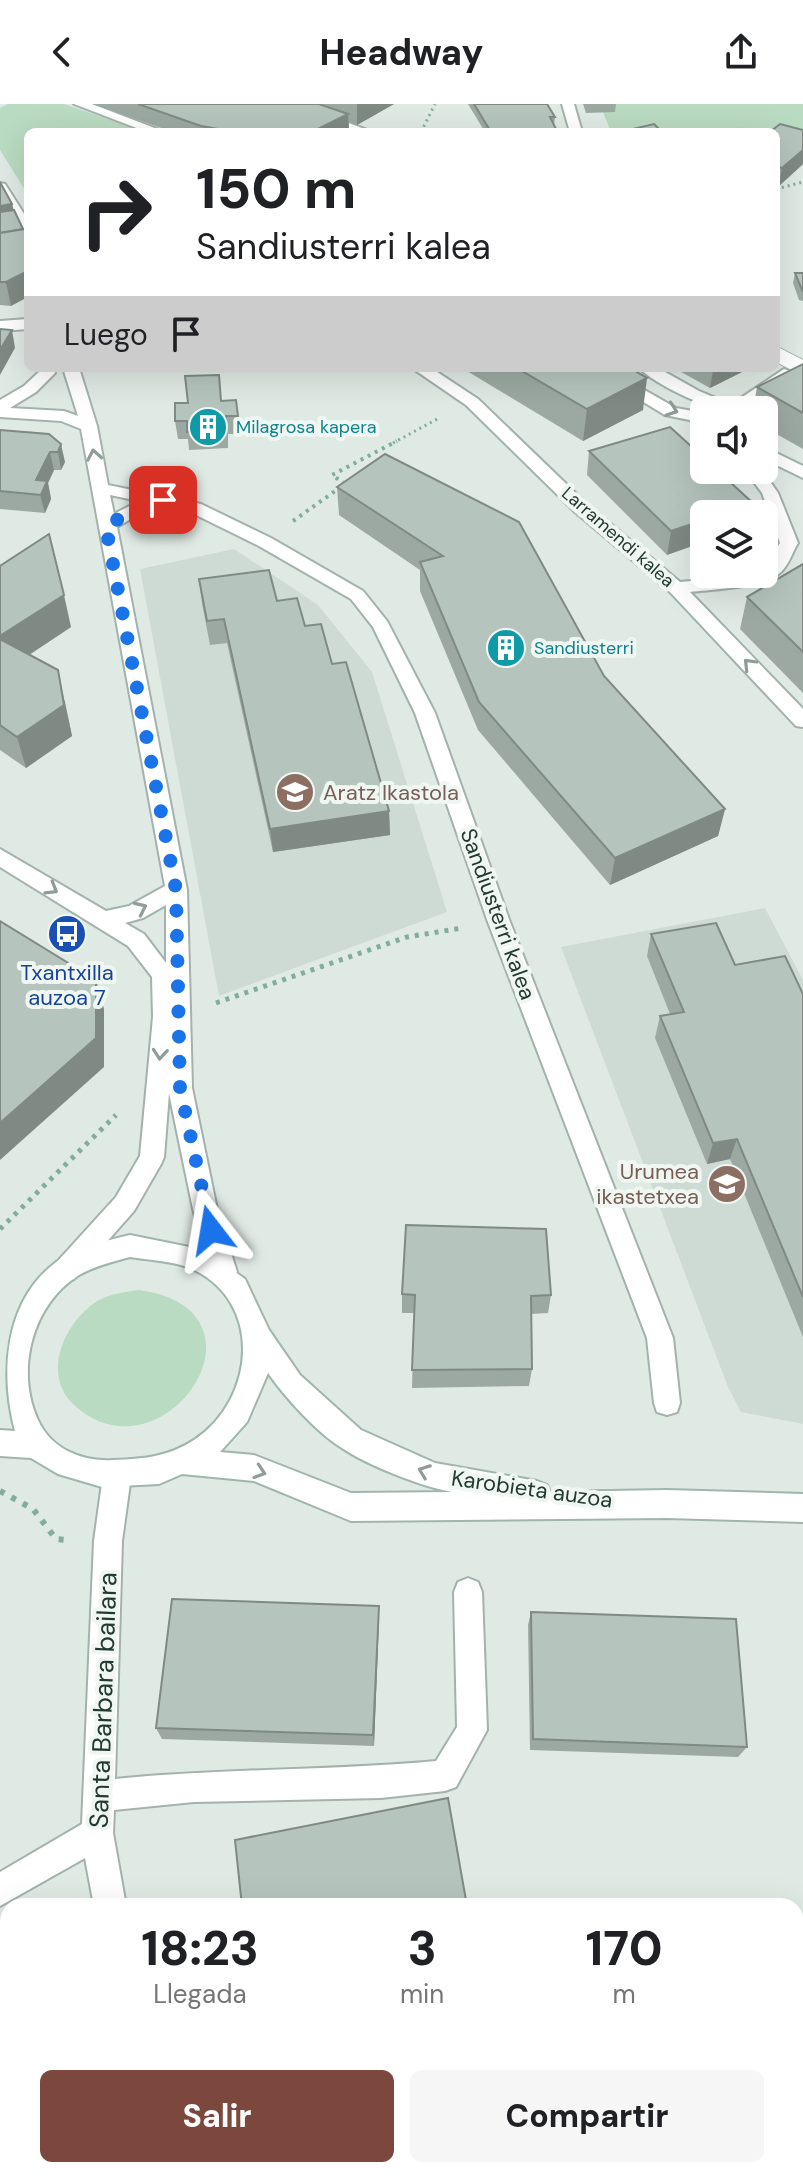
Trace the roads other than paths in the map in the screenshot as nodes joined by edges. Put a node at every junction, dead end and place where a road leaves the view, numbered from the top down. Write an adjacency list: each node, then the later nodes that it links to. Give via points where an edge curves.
1 (80, 104): 4 (street)
2 (286, 104): 5 (street)
3 (568, 104): 6 (street)
4 (148, 128)
5 (355, 128)
6 (575, 128)
7 (0, 187): 8 (street)
8 (24, 225)
9 (780, 356): 10 (street, bridge)
10 (803, 368)
11 (47, 372): 19 (street)
12 (72, 372): 21 (street)
13 (426, 372): 30 (street, Larramendi kalea, via 472,402 581,508)
14 (602, 372): 20 (street, one-way to 20, via 671,412)
15 (654, 372): 17 (street)
16 (784, 374): 18 (street)
17 (698, 396)
18 (751, 396)
19 (0, 410): 21 (street, via 64,416)
20 (690, 415)
21 (89, 426): 24 (street, one-way to 21)
22 (778, 460): 23 (street)
23 (803, 473)
24 (99, 488): 25 (street, Sandiusterri kalea); 27 (street)
25 (163, 500): 27 (street, via 138,507); 40 (street, Sandiusterri kalea, via 195,508 265,542 357,595 381,625 425,713 499,922 660,1338)
26 (778, 514): 28 (street, via 789,543)
27 (107, 526): 33 (street)
28 (778, 563)
29 (690, 586): 30 (street)
30 (676, 588): 31 (street, Larramendi kalea, one-way to 30)
31 (803, 721)
32 (0, 857): 34 (street, one-way to 34)
33 (176, 890): 34 (street, one-way to 33, via 135,912); 36 (street, via 180,1088)
34 (103, 920): 35 (street, one-way to 35, via 136,940 163,975 152,1157 125,1204)
35 (65, 1271): 36 (street, via 130,1246 164,1247); 37 (street)
36 (224, 1272): 39 (street, via 247,1301)
37 (33, 1299): 38 (street); 42 (street, via 13,1335 6,1374 14,1412)
38 (0, 1324)
39 (259, 1338): 43 (street, via 257,1374 242,1408 207,1447); 45 (street, Karobieta auzoa, one-way to 39, via 543,1495 433,1476 351,1439 291,1384)
40 (667, 1403)
41 (0, 1443): 42 (street)
42 (37, 1445): 44 (street, via 73,1467)
43 (183, 1461): 44 (street, via 151,1473); 45 (street, one-way to 45, via 254,1468 351,1507)
44 (117, 1476): 48 (street, Santa Barbara bailara, via 108,1541)
45 (667, 1504): 46 (street)
46 (803, 1508)
47 (468, 1592): 48 (street, via 472,1730 445,1776 194,1786)
48 (99, 1796): 49 (street, Santa Barbara bailara)
49 (97, 1833): 50 (street); 51 (street, Santa Barbara bailara)
50 (0, 1890)
51 (109, 1898)

